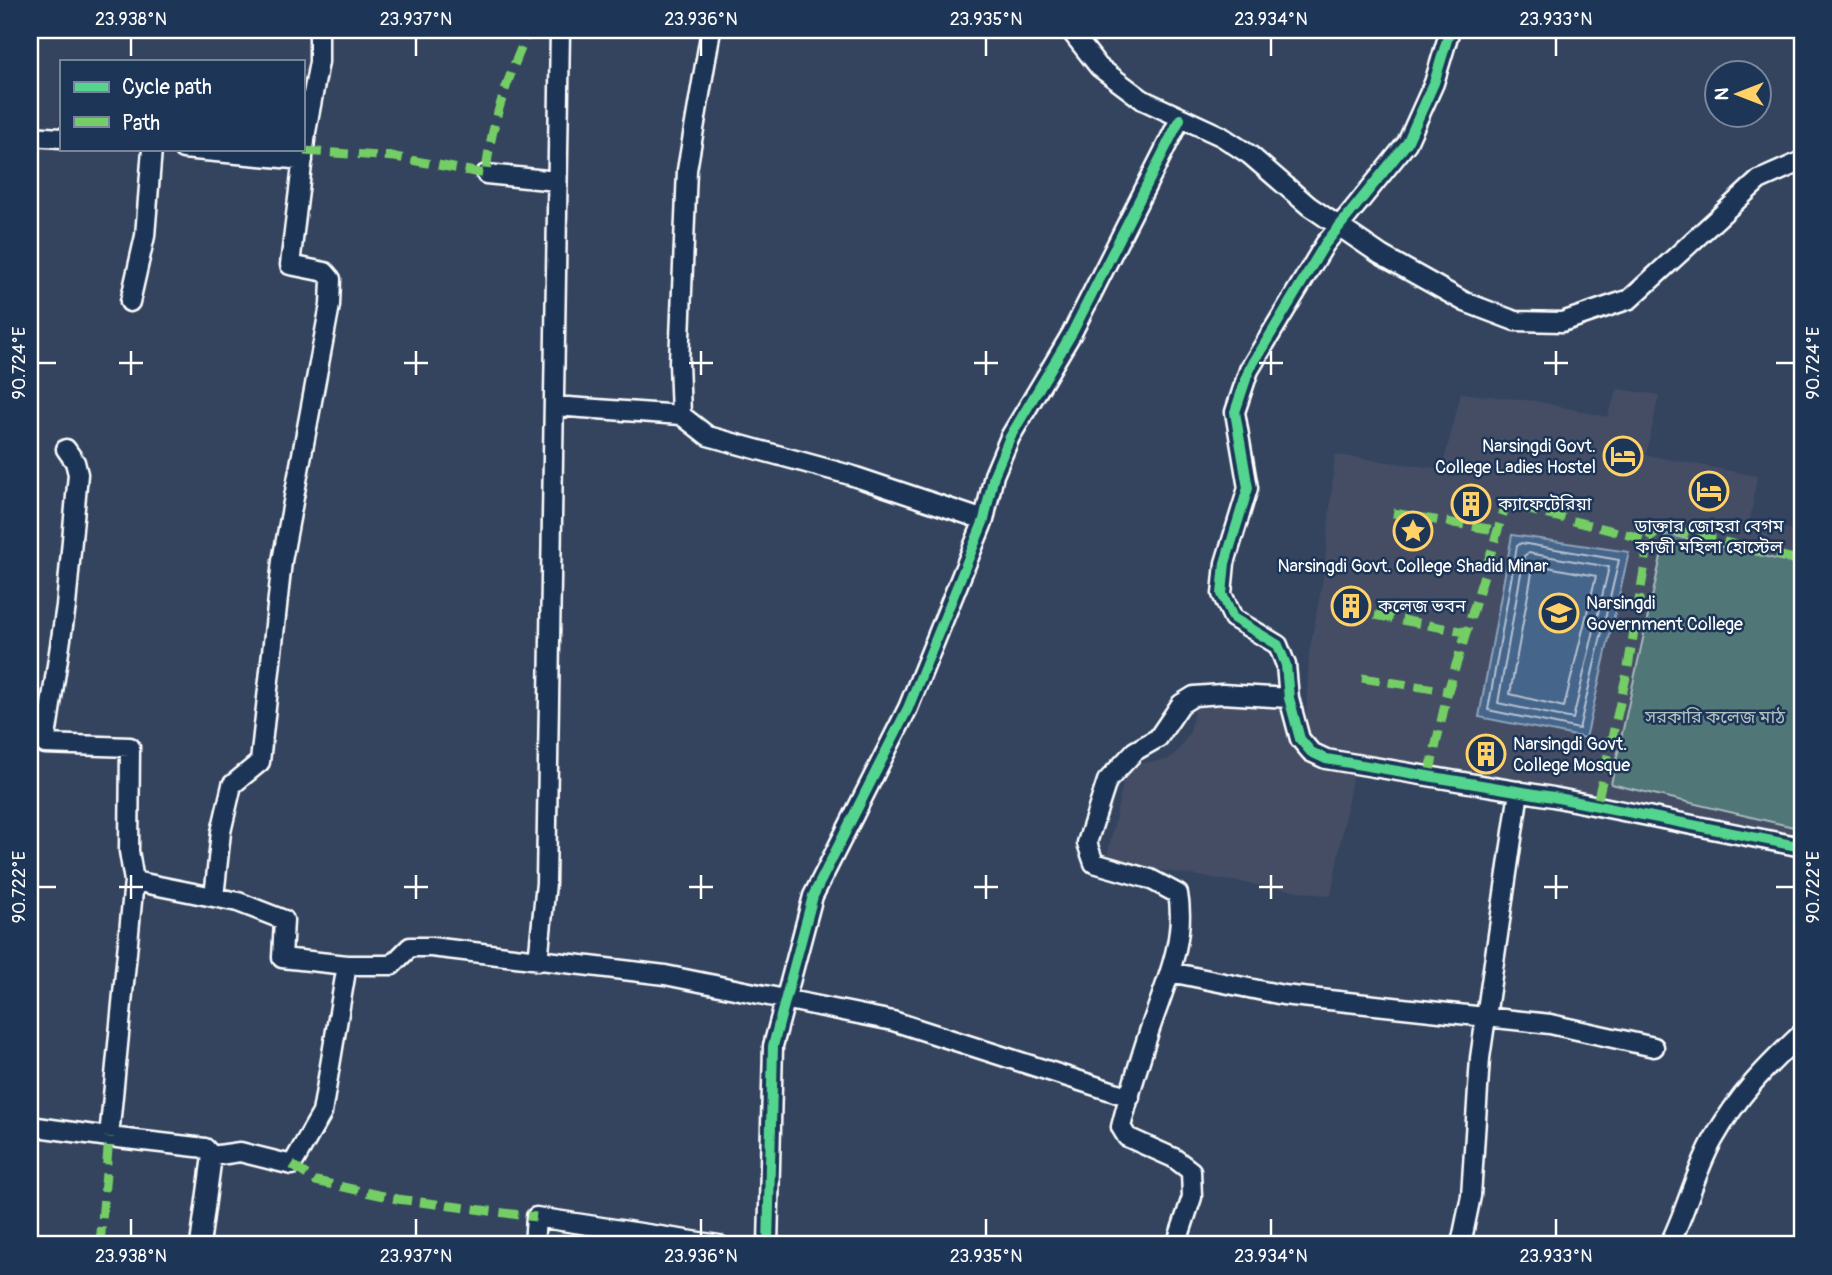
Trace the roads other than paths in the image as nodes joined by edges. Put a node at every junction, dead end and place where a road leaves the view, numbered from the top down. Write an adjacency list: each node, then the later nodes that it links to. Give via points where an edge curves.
1 (319, 30): 11 (street, via 319,62)
2 (560, 30): 14 (street)
3 (711, 30): 18 (street, via 687,170)
4 (1450, 30): 15 (street, via 1434,83 1407,143)
5 (1073, 31): 6 (street, via 1099,67 1143,100)
6 (1180, 119): 15 (street, via 1231,142 1309,206); 20 (street, via 1072,333 1010,437 994,475)
7 (30, 136): 8 (street)
8 (60, 138)
9 (152, 150): 16 (street, via 145,236)
10 (194, 150): 11 (street)
11 (303, 160): 25 (street, via 290,265 325,272 331,279 330,305 282,561 260,762 232,785)
12 (1802, 161): 15 (street, via 1759,180 1630,299 1562,322 1515,321 1465,302 1381,255)
13 (486, 174): 14 (street)
14 (558, 181): 17 (street)
15 (1339, 224): 21 (street, via 1249,370 1235,412 1248,488 1224,563 1222,594 1233,618 1278,645 1286,665)
16 (130, 302)
17 (554, 406): 18 (street); 26 (street, via 546,883)
18 (681, 415): 20 (street, via 709,436 850,475)
19 (66, 449): 24 (street, via 78,474 66,606 45,744 130,747 129,851)
20 (984, 520): 29 (street, via 908,709 813,896)
21 (1289, 698): 22 (street, via 1303,747 1326,759); 28 (street, via 1194,696 1181,704 1158,738 1135,751 1107,781 1087,843 1089,854 1094,863 1150,879 1178,894 1182,911)
22 (1519, 791): 23 (street); 30 (street)
23 (1802, 847)
24 (134, 881): 25 (street); 35 (street)
25 (214, 897): 27 (street, via 284,920 282,958)
26 (538, 961): 27 (street, via 410,947 392,965); 29 (street, via 665,975)
27 (348, 965): 36 (street, via 321,1113 292,1165 240,1152)
28 (1170, 972): 30 (street, via 1283,995); 33 (street)
29 (784, 998): 33 (street, via 893,1021); 41 (street, via 773,1046)
30 (1486, 1018): 32 (street, via 1550,1024); 37 (street, via 1471,1196)
31 (1802, 1033): 43 (street, via 1752,1080 1712,1142)
32 (1654, 1047)
33 (1130, 1097): 42 (street, via 1121,1126 1126,1137 1174,1158 1191,1171 1192,1198)
34 (30, 1126): 35 (street)
35 (109, 1137): 36 (street, via 205,1148)
36 (212, 1156): 38 (street)
37 (1461, 1244)
38 (200, 1245)
39 (534, 1245): 40 (street, via 536,1217)
40 (719, 1245)
41 (768, 1245)
42 (1176, 1245)
43 (1669, 1245)

